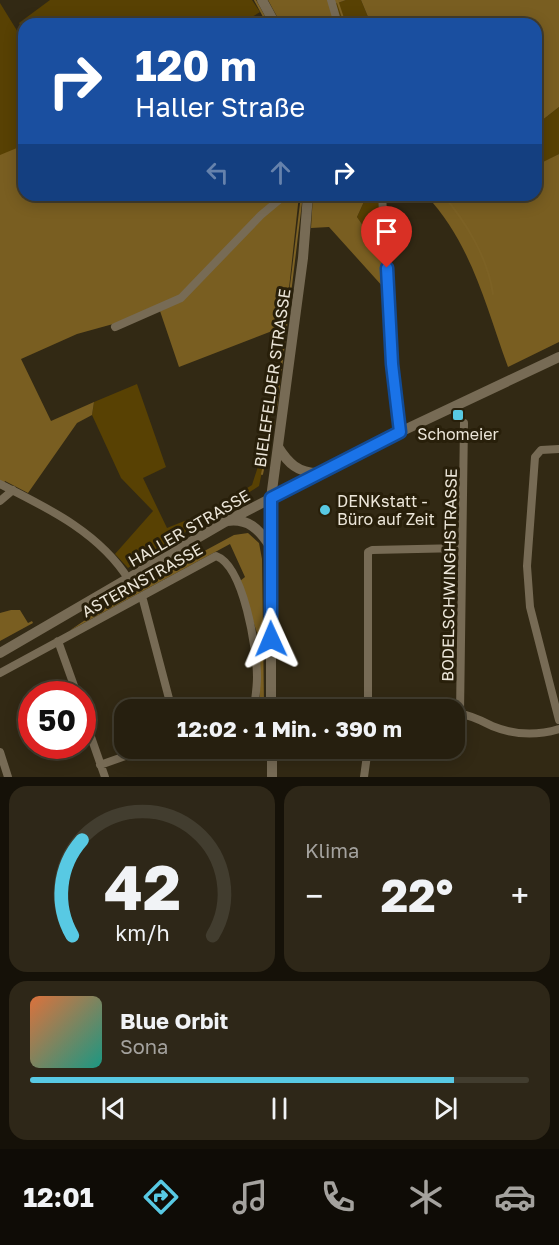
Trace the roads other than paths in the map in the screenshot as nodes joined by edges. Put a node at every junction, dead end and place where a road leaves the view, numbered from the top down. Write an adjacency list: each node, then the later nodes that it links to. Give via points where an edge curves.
1 (262, 0): 3 (main road)
2 (331, 0): 4 (street)
3 (271, 18)
4 (336, 18)
5 (278, 201): 8 (street, via 181,298)
6 (307, 201): 12 (main road, BIELEFELDER STRASSE)
7 (382, 201): 11 (street)
8 (115, 327)
9 (559, 357): 11 (main road, HALLER STRASSE)
10 (464, 423): 21 (street, BODELSCHWINGHSTRASSE)
11 (400, 432): 14 (main road, HALLER STRASSE)
12 (278, 447): 14 (main road, via 294,467); 17 (main road, BIELEFELDER STRASSE)
13 (559, 449): 34 (street, via 541,450 535,457 527,566 530,607)
14 (318, 473): 17 (main road, HALLER STRASSE)
15 (0, 484): 16 (street)
16 (13, 490): 18 (street); 22 (street, via 45,506 96,542)
17 (271, 498): 19 (main road, HALLER STRASSE); 20 (main road, BIELEFELDER STRASSE)
18 (0, 501)
19 (225, 522): 20 (main road, via 251,524); 22 (main road, HALLER STRASSE)
20 (270, 546): 30 (main road, BIELEFELDER STRASSE)
21 (462, 548): 31 (street, via 368,552); 32 (street, BODELSCHWINGHSTRASSE)
22 (129, 580): 25 (main road, HALLER STRASSE)
23 (142, 596): 24 (street, ASTERNSTRASSE); 28 (street); 29 (street, ASTERNSTRASSE, via 211,557 224,560 237,582 253,636)
24 (58, 641): 26 (street, ASTERNSTRASSE); 27 (street)
25 (0, 652)
26 (0, 673)
27 (72, 681)
28 (169, 699)
29 (255, 699)
30 (271, 699)
31 (368, 699)
32 (460, 699)
33 (465, 716): 35 (street, via 504,731 545,734)
34 (559, 720)
35 (559, 729)
36 (0, 752): 42 (street)
37 (96, 753): 41 (street)
38 (117, 759): 41 (street)
39 (272, 759): 44 (main road)
40 (366, 759): 45 (street)
41 (100, 765): 43 (street)
42 (8, 777)
43 (105, 777)
44 (272, 777)
45 (364, 777)

